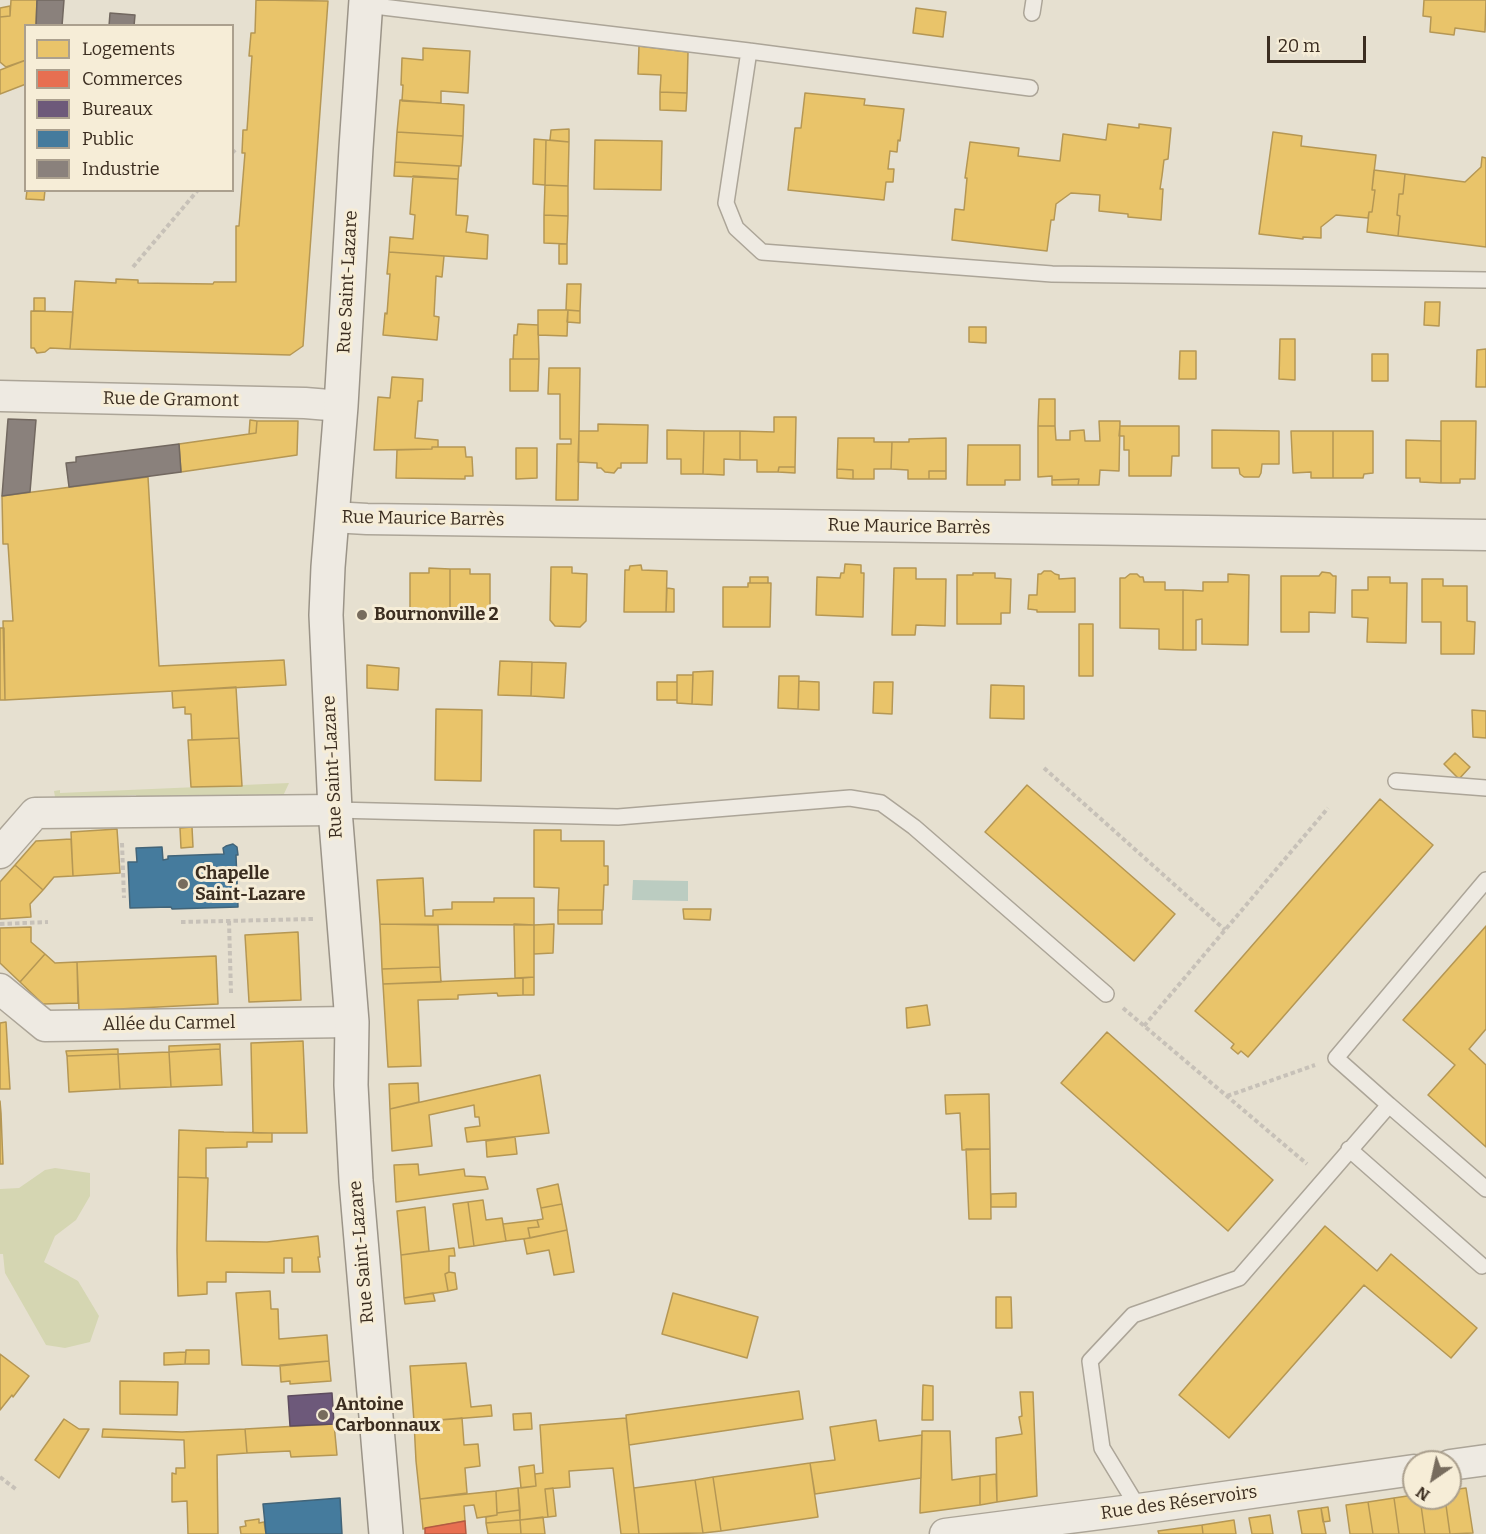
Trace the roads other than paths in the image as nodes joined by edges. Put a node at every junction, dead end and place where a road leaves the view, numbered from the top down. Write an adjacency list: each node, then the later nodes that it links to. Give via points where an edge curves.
1 (366, 2): 2 (lane); 6 (main road, Rue Saint-Lazare)
2 (749, 51): 3 (lane); 4 (lane, via 726,203 736,228 762,252 1052,274)
3 (1030, 88)
4 (1486, 280)
5 (0, 396): 6 (street, Rue de Gramont)
6 (341, 406): 7 (main road, Rue Saint-Lazare)
7 (332, 517): 8 (street, Rue Maurice Barrès); 11 (main road, Rue Saint-Lazare, via 326,615)
8 (1486, 535)
9 (1396, 782): 10 (lane)
10 (1486, 788)
11 (335, 810): 12 (street, via 35,813); 15 (lane, via 618,817 850,798 881,803); 16 (main road, Rue Saint-Lazare)
12 (0, 853)
13 (1486, 880): 17 (lane, via 1336,1058)
14 (0, 989): 16 (street, Allée du Carmel, via 45,1026)
15 (1106, 994)
16 (352, 1022): 25 (main road, Rue Saint-Lazare, via 356,1181)
17 (1389, 1105): 18 (lane); 19 (lane)
18 (1349, 1149): 20 (lane); 24 (lane, via 1239,1278 1133,1315 1090,1361 1102,1448)
19 (1486, 1190)
20 (1482, 1266)
21 (1486, 1460): 22 (street)
22 (1462, 1463)
23 (1402, 1472): 24 (street, Rue des Réservoirs)
24 (1139, 1509): 26 (street, Rue des Réservoirs)
25 (386, 1534)
26 (945, 1534)

